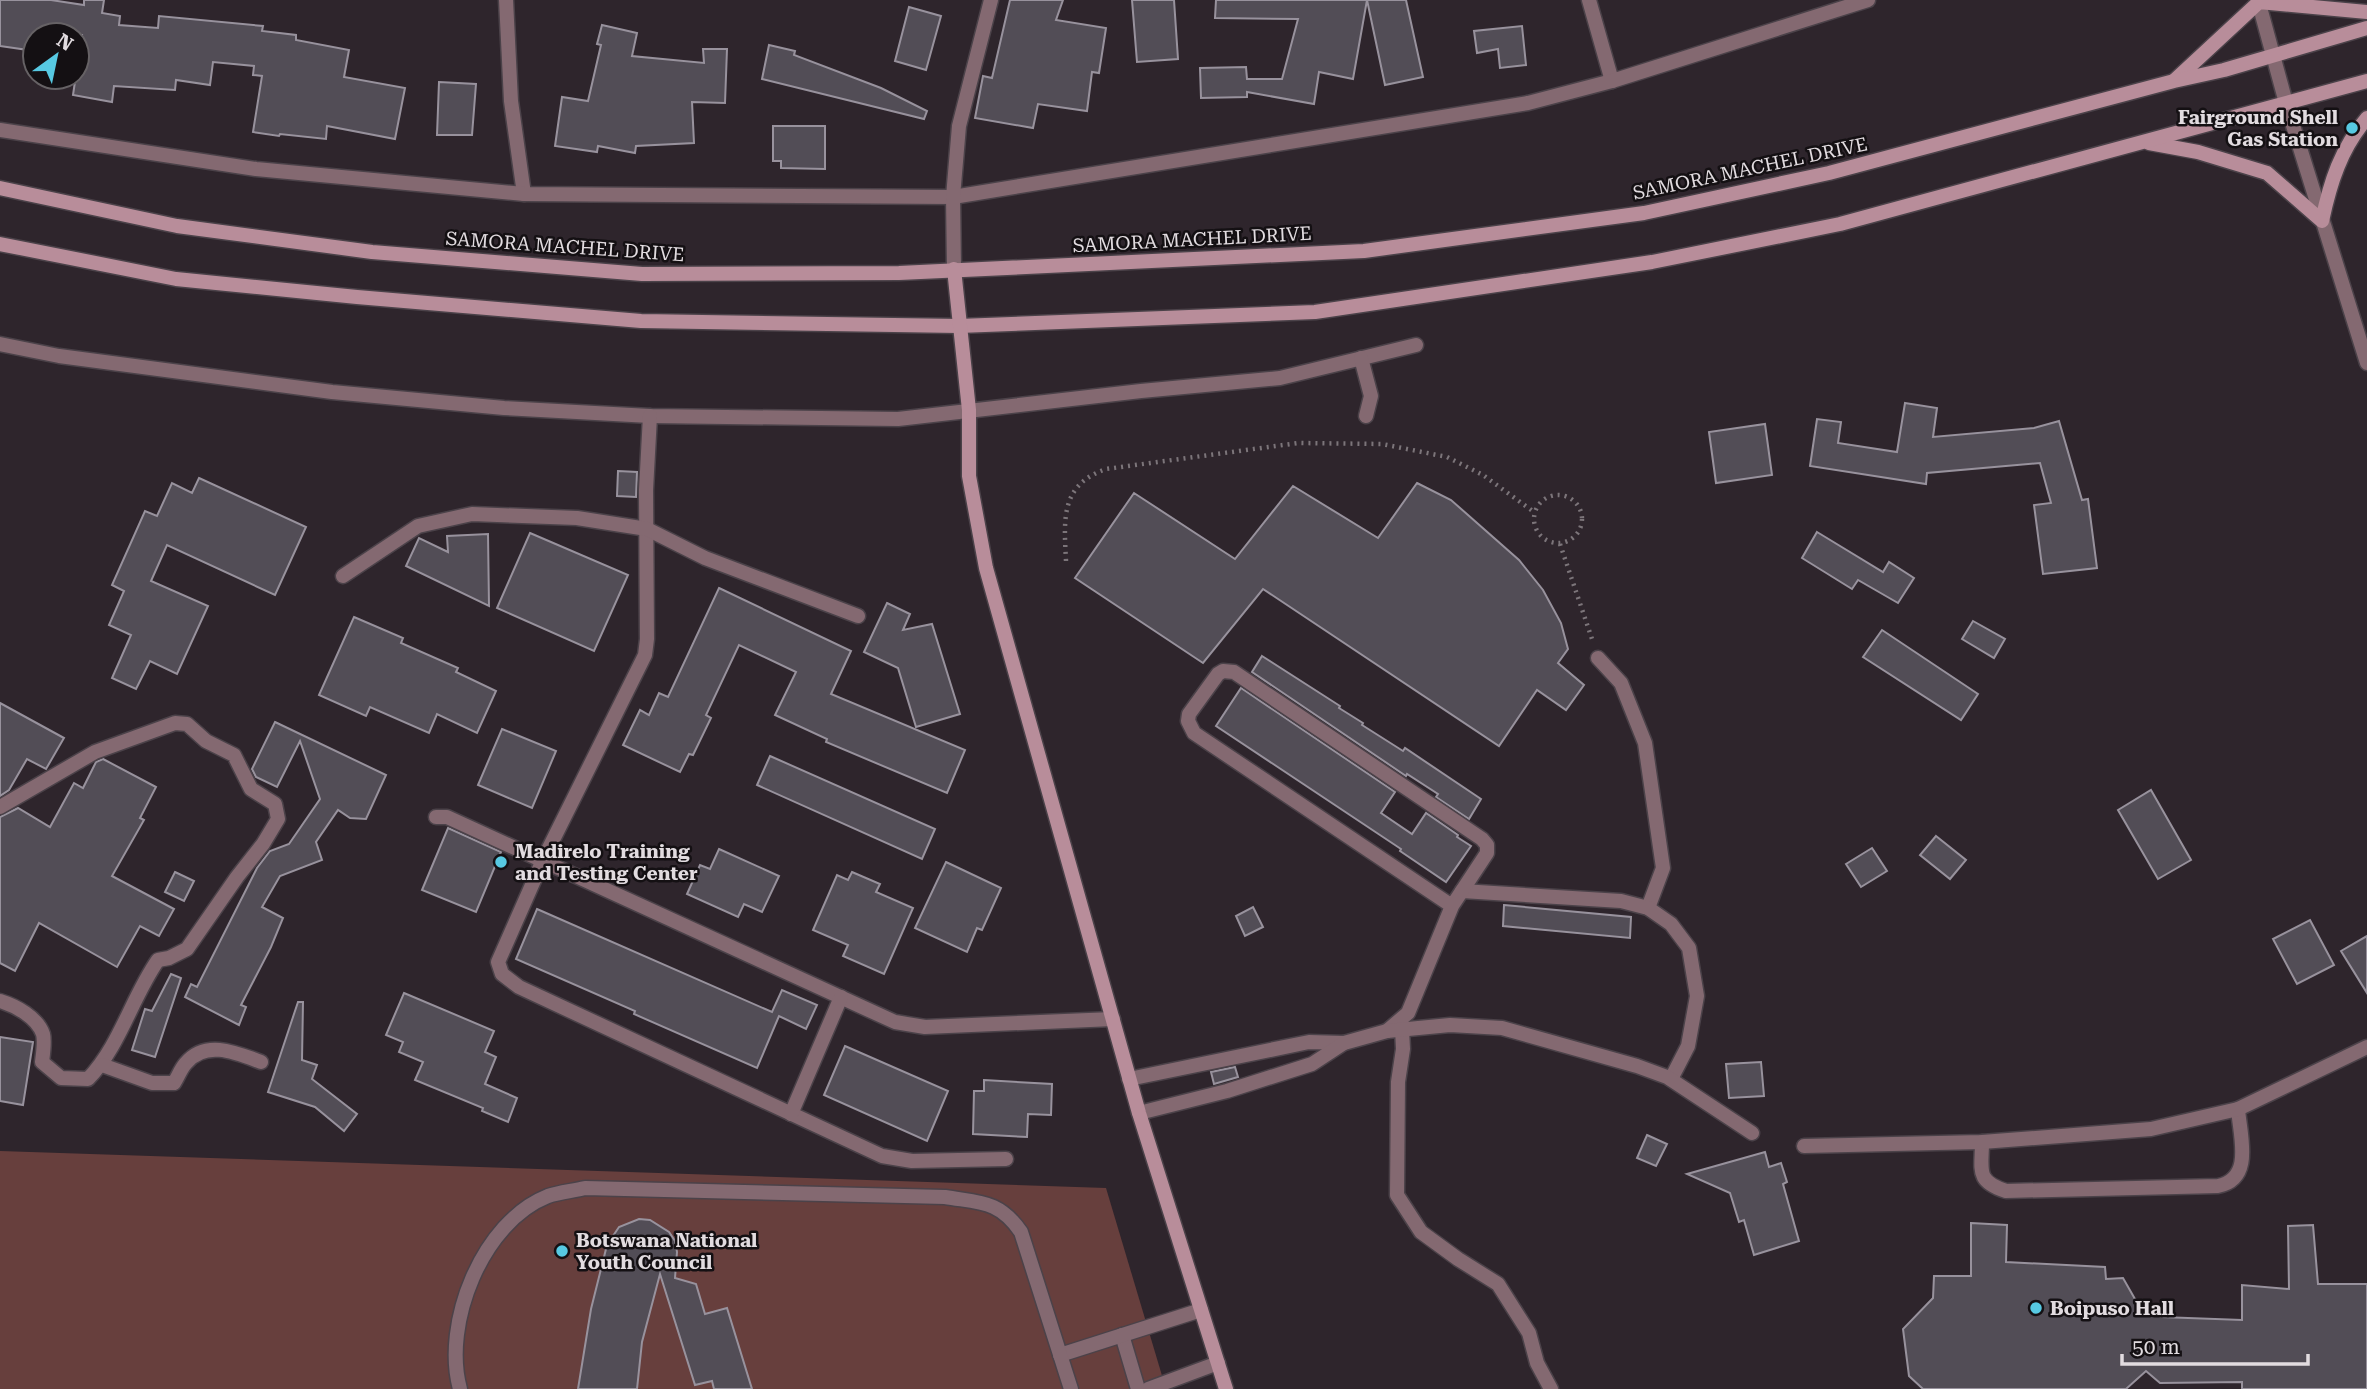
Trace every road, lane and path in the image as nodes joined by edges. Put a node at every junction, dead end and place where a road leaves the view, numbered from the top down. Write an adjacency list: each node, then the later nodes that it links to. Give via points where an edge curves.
1 (506, 0): 17 (street, via 511,102)
2 (991, 0): 18 (street, via 959,126)
3 (1589, 0): 10 (street)
4 (1868, 0): 10 (street)
5 (2258, 1): 6 (main road); 8 (street); 11 (main road)
6 (2367, 12)
7 (2367, 28): 8 (main road, SAMORA MACHEL DRIVE)
8 (2272, 57): 11 (main road, SAMORA MACHEL DRIVE); 12 (street)
9 (2367, 80): 12 (main road)
10 (1612, 81): 18 (street, via 1528,103)
11 (2174, 81): 21 (main road, SAMORA MACHEL DRIVE, via 1829,173 1644,212 1364,251)
12 (2286, 103): 15 (main road); 19 (street)
13 (2367, 118): 19 (main road, via 2342,155)
14 (0, 130): 17 (street, via 256,169)
15 (2144, 142): 19 (main road, via 2198,152 2267,173); 22 (main road, via 1840,224 1652,262 1315,312)
16 (0, 188): 21 (main road, SAMORA MACHEL DRIVE, via 177,226 372,252 642,274)
17 (524, 194): 18 (street)
18 (953, 197): 21 (street)
19 (2322, 221): 26 (street)
20 (0, 244): 22 (main road, via 176,279 357,297 641,321)
21 (954, 270): 22 (main road)
22 (959, 326): 27 (main road)
23 (0, 344): 28 (street, via 332,393)
24 (1416, 345): 25 (street)
25 (1362, 358): 27 (street, via 1280,378); 29 (street, via 1371,396)
26 (2367, 363)
27 (969, 410): 28 (street, via 898,419); 45 (main road, via 969,475 986,568)
28 (650, 416): 31 (street)
29 (1367, 416)
30 (1534, 512): 32 (path, via 1536,531 1550,543); 32 (path, via 1538,504 1555,495 1573,500 1582,517 1581,526 1577,535); 33 (path, via 1483,475 1447,457 1382,444 1298,443 1105,469 1089,475 1074,488 1066,505)
31 (646, 529): 34 (street, via 577,518 471,514 418,526); 35 (street, via 705,558); 39 (street, via 645,654)
32 (1560, 544): 36 (path)
33 (1066, 561)
34 (344, 576)
35 (858, 616)
36 (1598, 658): 42 (street, via 1621,683 1645,743 1663,868)
37 (0, 807): 51 (street, via 95,752 175,723 187,724 205,741 234,755 251,789 275,804 278,820 264,844 187,948 158,960)
38 (436, 817): 39 (street, via 447,817)
39 (543, 860): 43 (street); 56 (street, via 498,962 502,974 519,987)
40 (1462, 891): 41 (street); 41 (street, via 1488,853 1482,839 1234,671 1218,674 1189,715 1194,733); 42 (street, via 1621,901)
41 (1452, 906): 47 (street, via 1408,1013)
42 (1648, 908): 53 (street, via 1671,924 1689,948 1698,996 1688,1046)
43 (841, 997): 45 (street, via 895,1022 925,1027); 56 (street)
44 (0, 1000): 51 (street, via 35,1021 44,1035 42,1062 61,1079 88,1079)
45 (1113, 1019): 52 (main road)
46 (1402, 1029): 47 (street); 53 (street, via 1450,1025 1502,1028); 70 (street, via 1397,1195 1420,1232 1498,1284 1529,1333 1537,1363)
47 (1387, 1031): 48 (street)
48 (1344, 1044): 52 (street, via 1309,1042); 55 (street, via 1312,1064)
49 (2367, 1047): 54 (street)
50 (261, 1062): 51 (street, via 228,1050 203,1050 186,1062 174,1083 152,1083)
51 (102, 1065)
52 (1129, 1079): 55 (main road)
53 (1671, 1079): 57 (street)
54 (2238, 1109): 58 (street, via 2151,1129); 58 (street, via 2240,1172 2218,1186 2006,1192 1985,1182 1981,1174)
55 (1139, 1113): 61 (main road)
56 (791, 1114): 60 (street, via 882,1156 912,1161)
57 (1752, 1133)
58 (1982, 1142): 59 (street)
59 (1804, 1146)
60 (1006, 1159)
61 (1201, 1310): 62 (street); 64 (main road)
62 (1122, 1335): 63 (street); 67 (street)
63 (1060, 1354): 65 (street, via 1021,1232 1011,1217 992,1205 945,1197 585,1188 547,1197 516,1216 472,1276 456,1331); 66 (street)
64 (1218, 1363): 68 (street); 69 (main road)
65 (460, 1389)
66 (1071, 1389)
67 (1138, 1389)
68 (1148, 1389)
69 (1226, 1389)
70 (1551, 1389)

